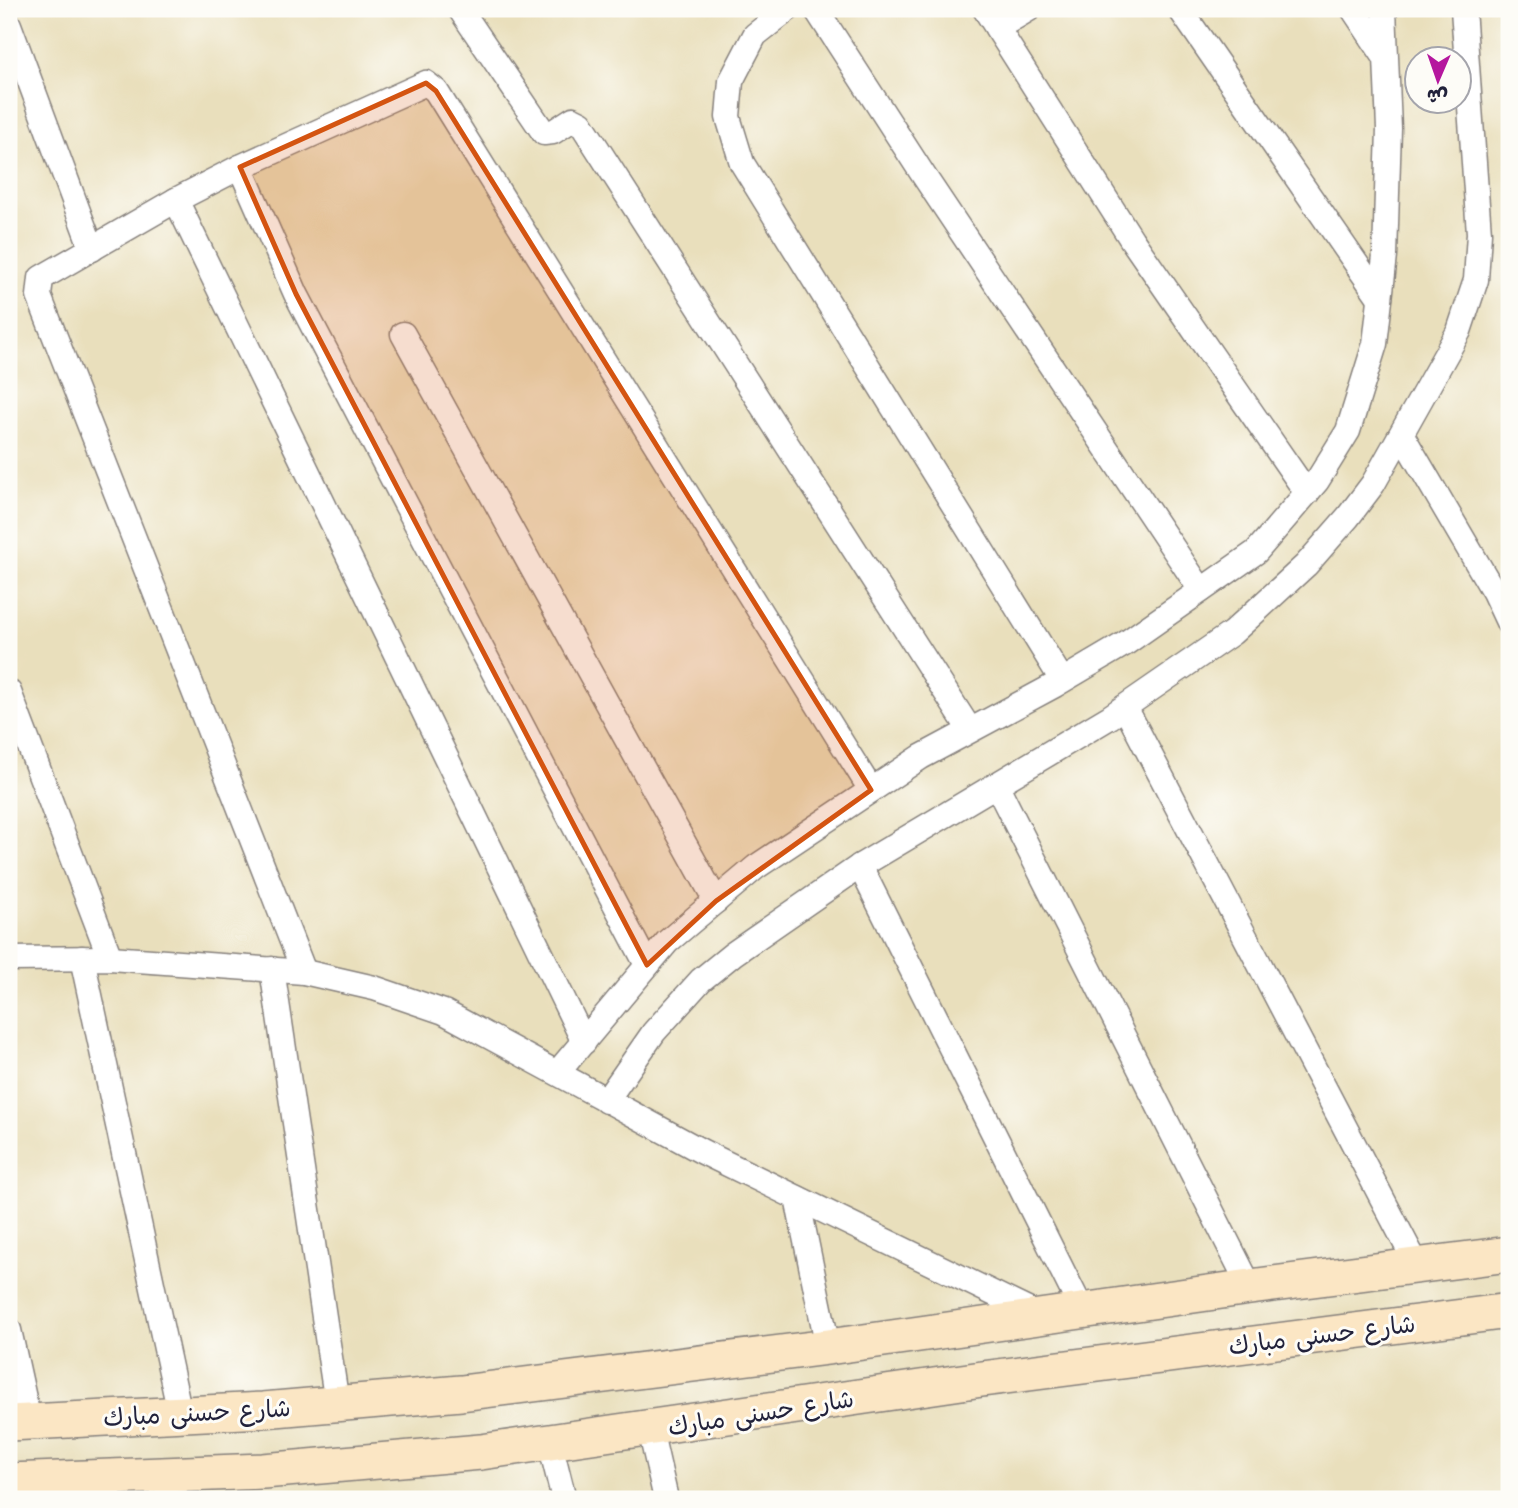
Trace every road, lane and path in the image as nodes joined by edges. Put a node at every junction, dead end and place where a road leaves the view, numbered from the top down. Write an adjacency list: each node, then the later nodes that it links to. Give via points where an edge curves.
1 (460, 9): 24 (street, via 544,133 573,119 581,123)
2 (788, 9): 21 (street, via 755,35 732,81 728,117 741,163)
3 (816, 9): 19 (street)
4 (1029, 9): 9 (street)
5 (1181, 9): 15 (street)
6 (1353, 9): 11 (street)
7 (1384, 9): 11 (street)
8 (1463, 9): 17 (street, via 1479,233 1476,280 1460,331)
9 (991, 18): 18 (street, via 1132,240)
10 (9, 25): 14 (street)
11 (1388, 60): 15 (street, via 1389,141)
12 (240, 167): 13 (street); 26 (street, via 426,83 432,86); 32 (street, via 296,294)
13 (176, 200): 14 (street); 35 (street)
14 (92, 248): 34 (street, via 41,278 40,296)
15 (1380, 298): 18 (street, via 1376,344 1348,431)
16 (403, 334): 28 (street)
17 (1402, 435): 20 (street); 23 (street, via 1373,484 1306,565 1232,633)
18 (1307, 493): 19 (street, via 1256,552)
19 (1201, 590): 21 (street, via 1126,643)
20 (1509, 624)
21 (1062, 680): 24 (street)
22 (9, 692): 30 (street)
23 (1125, 707): 25 (street); 40 (street)
24 (970, 730): 26 (street)
25 (997, 786): 27 (street); 41 (street)
26 (871, 790): 28 (street, via 756,867)
27 (860, 866): 37 (street, via 701,980 654,1032); 42 (street)
28 (716, 901): 32 (street)
29 (82, 958): 30 (street); 31 (street); 48 (street)
30 (110, 958): 33 (street)
31 (9, 959)
32 (647, 965): 35 (street)
33 (272, 969): 34 (street); 47 (street)
34 (304, 972): 36 (street, via 374,988 444,1012)
35 (583, 1042): 36 (street)
36 (558, 1072): 37 (street)
37 (606, 1101): 38 (street)
38 (797, 1198): 44 (street); 46 (street)
39 (1509, 1254): 40 (main road, شارع حسنى مبارك)
40 (1418, 1267): 41 (main road, شارع حسنى مبارك)
41 (1250, 1287): 42 (main road, شارع حسنى مبارك)
42 (1082, 1310): 44 (main road, شارع حسنى مبارك)
43 (1509, 1311): 50 (main road, شارع حسنى مبارك, via 982,1379)
44 (1044, 1318): 46 (main road, شارع حسنى مبارك)
45 (9, 1330): 49 (street)
46 (828, 1347): 47 (main road, شارع حسنى مبارك)
47 (337, 1404): 48 (main road, شارع حسنى مبارك)
48 (180, 1414): 49 (main road, شارع حسنى مبارك)
49 (19, 1422)
50 (649, 1429): 51 (main road, شارع حسنى مبارك); 54 (street)
51 (550, 1443): 52 (main road, شارع حسنى مبارك, via 262,1471); 53 (street)
52 (9, 1481)
53 (564, 1499)
54 (666, 1499)

